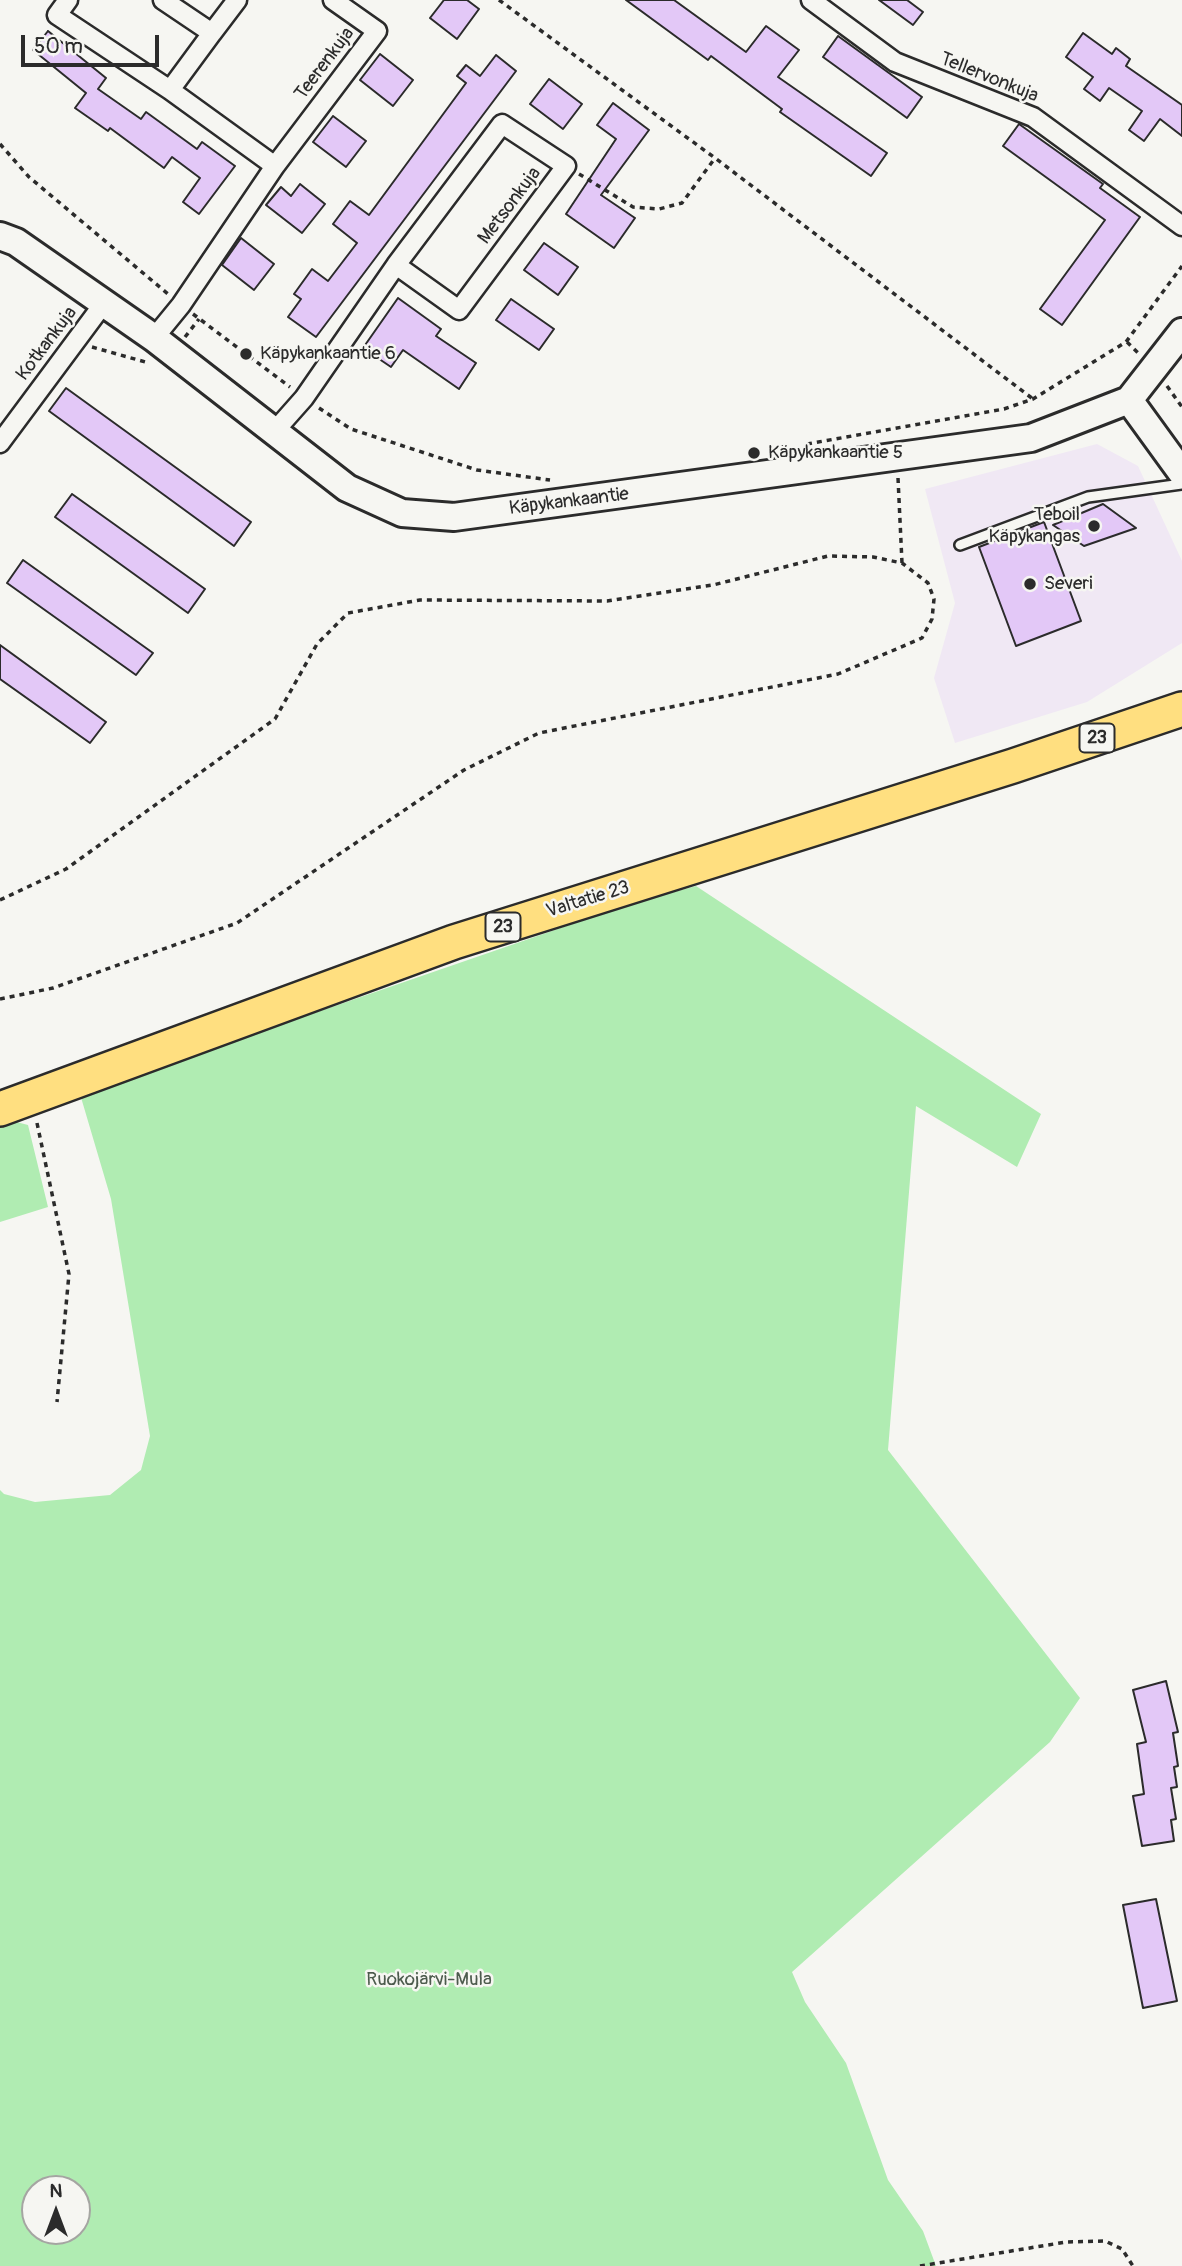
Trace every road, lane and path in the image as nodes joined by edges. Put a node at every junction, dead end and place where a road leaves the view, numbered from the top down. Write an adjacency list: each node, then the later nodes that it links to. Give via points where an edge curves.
1 (68, 0): 8 (street, via 57,15)
2 (163, 0): 7 (street)
3 (237, 0): 7 (street)
4 (333, 0): 11 (street, Teerenkuja, via 377,31)
5 (499, 0): 10 (path)
6 (811, 0): 13 (street, Tellervonkuja, via 895,62 1033,117)
7 (212, 33): 8 (street)
8 (170, 90): 11 (street)
9 (0, 144): 18 (path, via 29,177)
10 (715, 158): 12 (path, via 682,203 659,209 633,207); 23 (path)
11 (275, 166): 18 (street, Teerenkuja)
12 (566, 166): 15 (street, Metsonkuja, via 502,124); 15 (street, Metsonkuja, via 459,310)
13 (1182, 226)
14 (0, 236): 17 (street, Käpykankaantie, via 16,242)
15 (396, 265): 22 (street, Metsonkuja)
16 (1182, 266): 23 (path, via 1126,342)
17 (104, 303): 20 (street, Kotkankuja); 21 (street, Käpykankaantie)
18 (181, 305): 21 (street, Teerenkuja); 22 (path)
19 (1182, 332): 24 (street)
20 (75, 342): 21 (path, via 158,366); 27 (street, Kotkankuja)
21 (163, 346): 26 (street, Käpykankaantie)
22 (304, 398): 26 (street, Metsonkuja); 31 (path, via 351,429 439,458 477,470)
23 (1033, 399): 25 (path, via 1004,410)
24 (1129, 400): 29 (street, Käpykankaantie, via 1031,438); 30 (street)
25 (891, 427): 28 (path); 29 (path)
26 (273, 433): 29 (street, Käpykankaantie, via 358,493 402,513 454,517)
27 (0, 443)
28 (806, 445)
29 (897, 459): 34 (path)
30 (1182, 473)
31 (558, 481)
32 (1182, 484): 33 (lane, via 1088,497)
33 (960, 545)
34 (902, 563): 36 (path, via 828,556 713,585 607,601 420,600 348,613 317,644 275,719 66,869); 37 (path, via 928,583 934,599 932,619 922,638 838,674 539,733 464,770 237,923 53,988)
35 (1182, 709): 38 (highway, Valtatie 23 / 23, via 454,942)
36 (0, 900)
37 (0, 999)
38 (32, 1097): 39 (highway, Valtatie 23 / 23); 40 (path, via 68,1274)
39 (0, 1109)
40 (57, 1402)
41 (920, 2266): 42 (path, via 1066,2242 1105,2241 1122,2249)
42 (1133, 2266)

